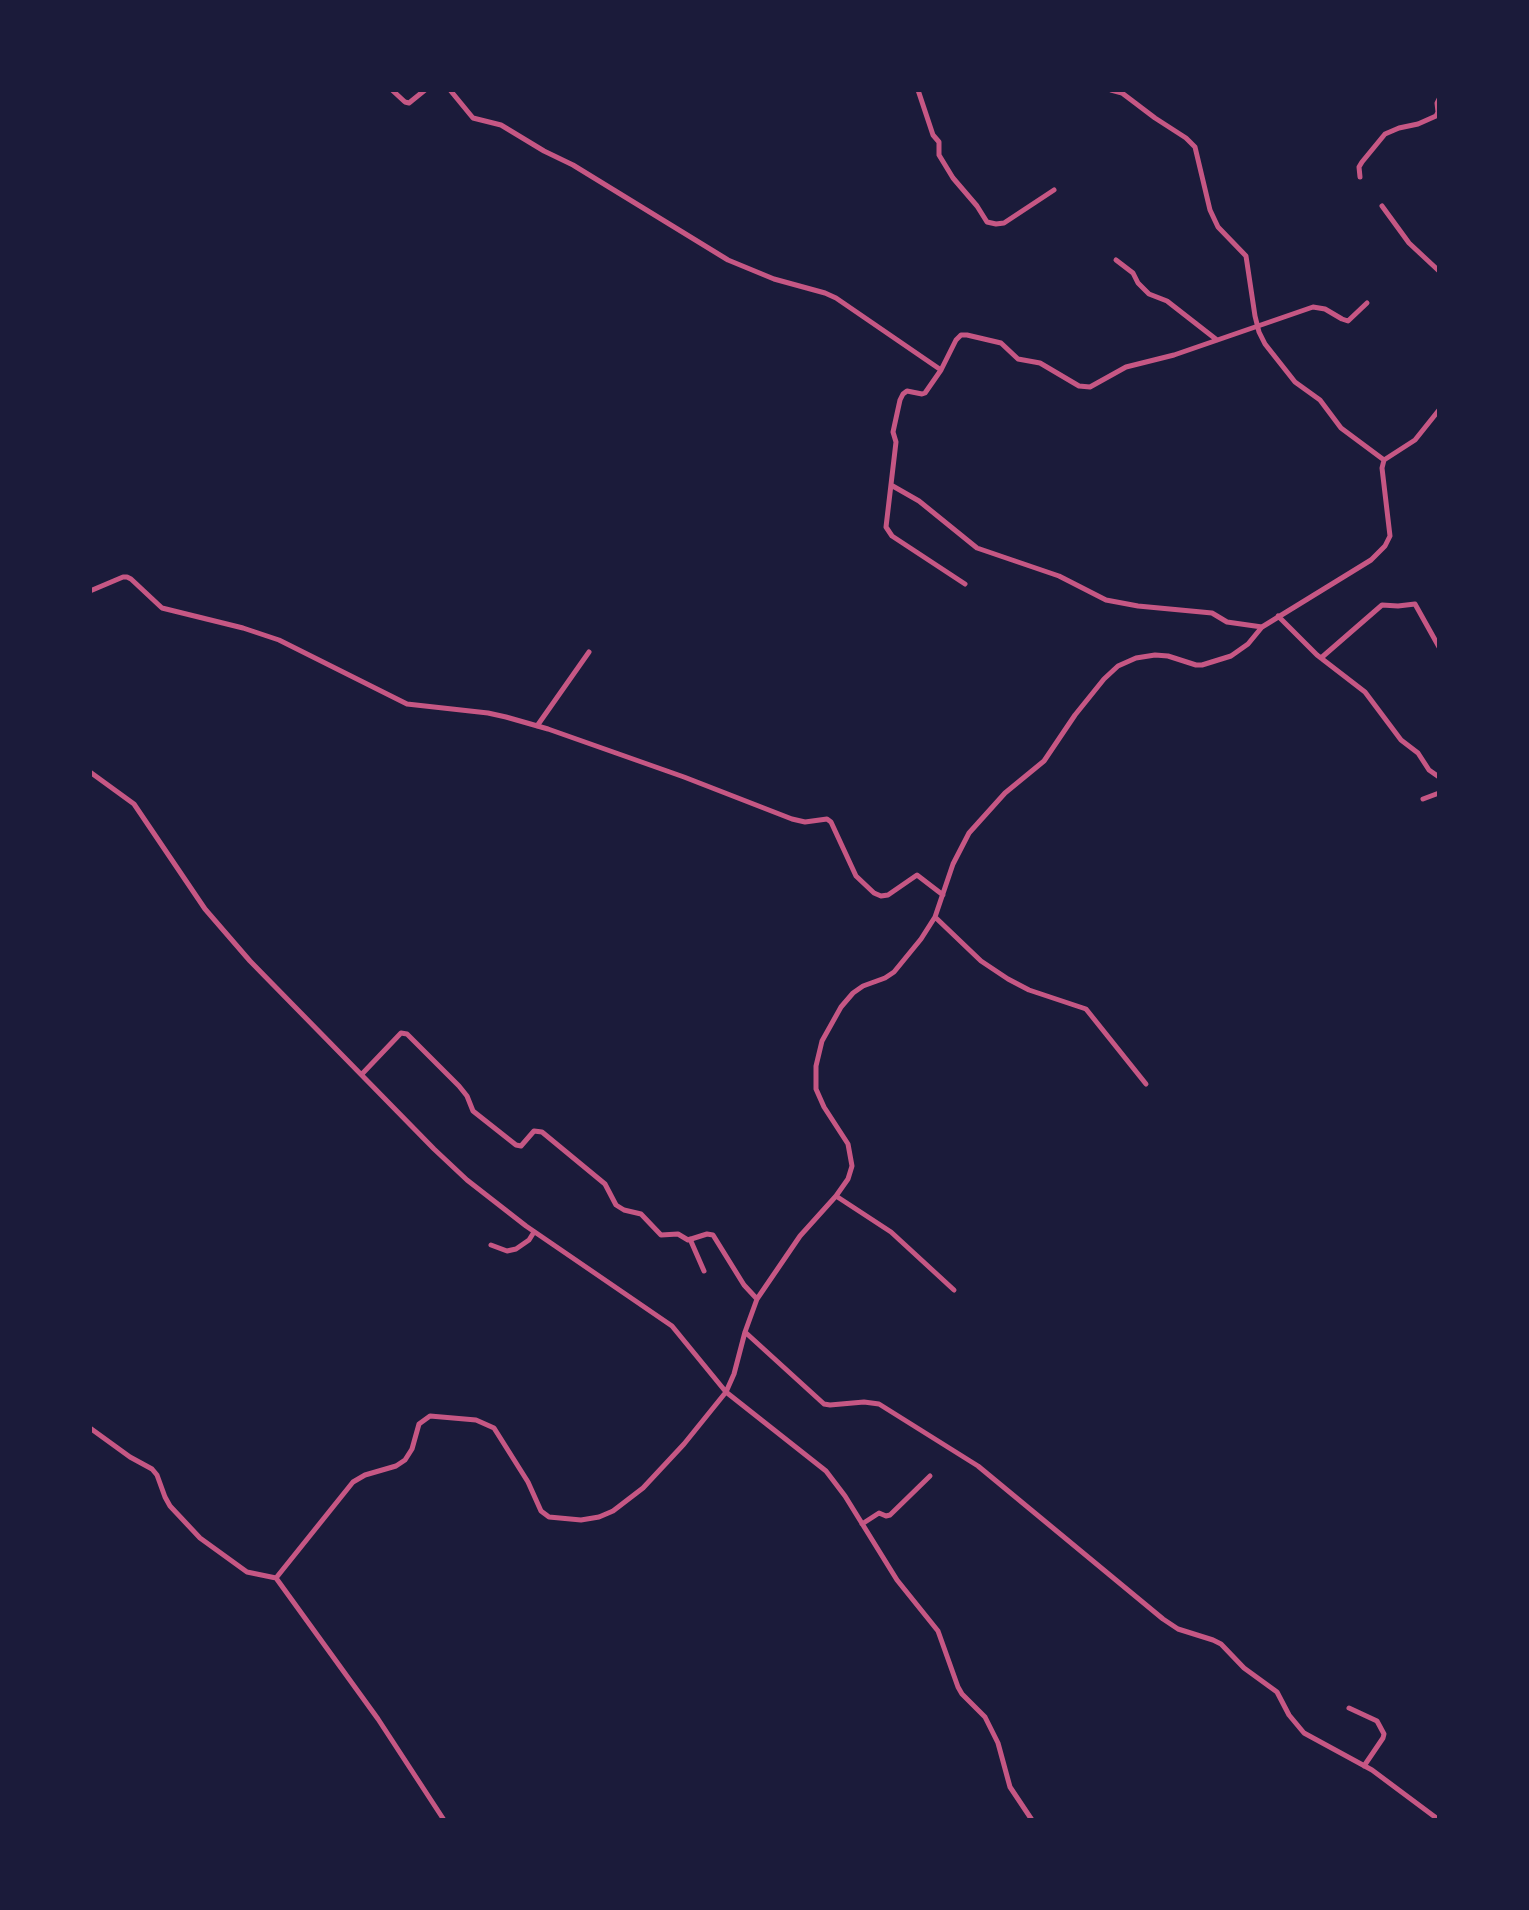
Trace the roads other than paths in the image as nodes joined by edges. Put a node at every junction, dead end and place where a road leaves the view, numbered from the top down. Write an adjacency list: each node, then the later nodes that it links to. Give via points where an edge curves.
1 (392, 90): 2 (street, via 409,103)
2 (425, 90)
3 (450, 90): 15 (street, via 473,118 501,125 573,165 728,260 836,298)
4 (918, 90): 8 (street, via 940,142 939,155 987,222 1004,223)
5 (1111, 90): 13 (street, via 1195,147 1210,210 1218,227 1246,256)
6 (1439, 99): 7 (street, via 1436,116 1385,134 1359,167)
7 (1360, 177)
8 (1054, 190)
9 (1382, 206): 11 (street, via 1409,243)
10 (1116, 260): 14 (street, via 1149,294 1167,301)
11 (1439, 271)
12 (1367, 303): 13 (street, via 1348,321 1313,307)
13 (1258, 327): 14 (street); 17 (street, via 1295,382 1320,400 1341,428)
14 (1218, 340): 15 (street, via 1126,367 1088,388 1040,363 1016,358 1001,343 967,335 956,340)
15 (941, 370): 18 (street, via 924,394 908,391 902,396 893,432)
16 (1439, 410): 17 (street, via 1415,440)
17 (1384, 460): 21 (street, via 1390,531 1385,546 1363,567)
18 (891, 485): 19 (street, via 889,534); 22 (street, via 977,548 1059,576 1106,600 1212,613 1227,622)
19 (965, 584)
20 (90, 591): 26 (street, via 127,577 162,608 279,640 407,704 488,713)
21 (1278, 616): 22 (street); 25 (street)
22 (1262, 627): 31 (street, via 1231,656 1202,665 1155,655 1111,671 1044,761 969,833)
23 (1439, 647): 25 (street, via 1416,605 1384,604)
24 (589, 652): 26 (street)
25 (1321, 658): 28 (street, via 1365,692 1401,740)
26 (537, 726): 31 (street, via 792,819 828,819 856,876 874,893 888,895 917,875)
27 (90, 772): 33 (street, via 134,804 212,917)
28 (1439, 777)
29 (1439, 793): 30 (street)
30 (1423, 799)
31 (943, 895): 32 (street)
32 (935, 917): 34 (street, via 1001,975 1086,1009); 35 (street, via 894,972 859,988 845,1001 822,1041 817,1092 847,1141 852,1162)
33 (362, 1074): 36 (street, via 467,1180); 37 (street, via 406,1033 466,1094 474,1113 516,1145 534,1131 542,1132 605,1184 616,1205 641,1214 661,1235 676,1233)
34 (1146, 1084)
35 (836, 1196): 40 (street, via 909,1246); 41 (street, via 800,1236)
36 (534, 1232): 38 (street, via 516,1249); 43 (street, via 672,1326)
37 (690, 1239): 39 (street); 41 (street, via 713,1235)
38 (491, 1245)
39 (704, 1271)
40 (954, 1290)
41 (757, 1299): 42 (street)
42 (745, 1332): 43 (street); 49 (street, via 822,1403 879,1404 978,1466 1163,1619 1221,1644 1278,1692 1307,1735)
43 (726, 1392): 46 (street, via 823,1467); 47 (street, via 643,1488 613,1511 586,1520 542,1513 494,1428 476,1420 428,1417 419,1424 407,1458 353,1482)
44 (90, 1428): 47 (street, via 152,1469 170,1506 200,1538 247,1572)
45 (930, 1476): 46 (street, via 890,1515 879,1513)
46 (862, 1524): 51 (street, via 938,1631 958,1687 985,1717 1008,1784)
47 (276, 1578): 50 (street)
48 (1349, 1708): 49 (street, via 1377,1721 1384,1734)
49 (1364, 1766): 52 (street)
50 (444, 1820)
51 (1032, 1820)
52 (1439, 1820)

